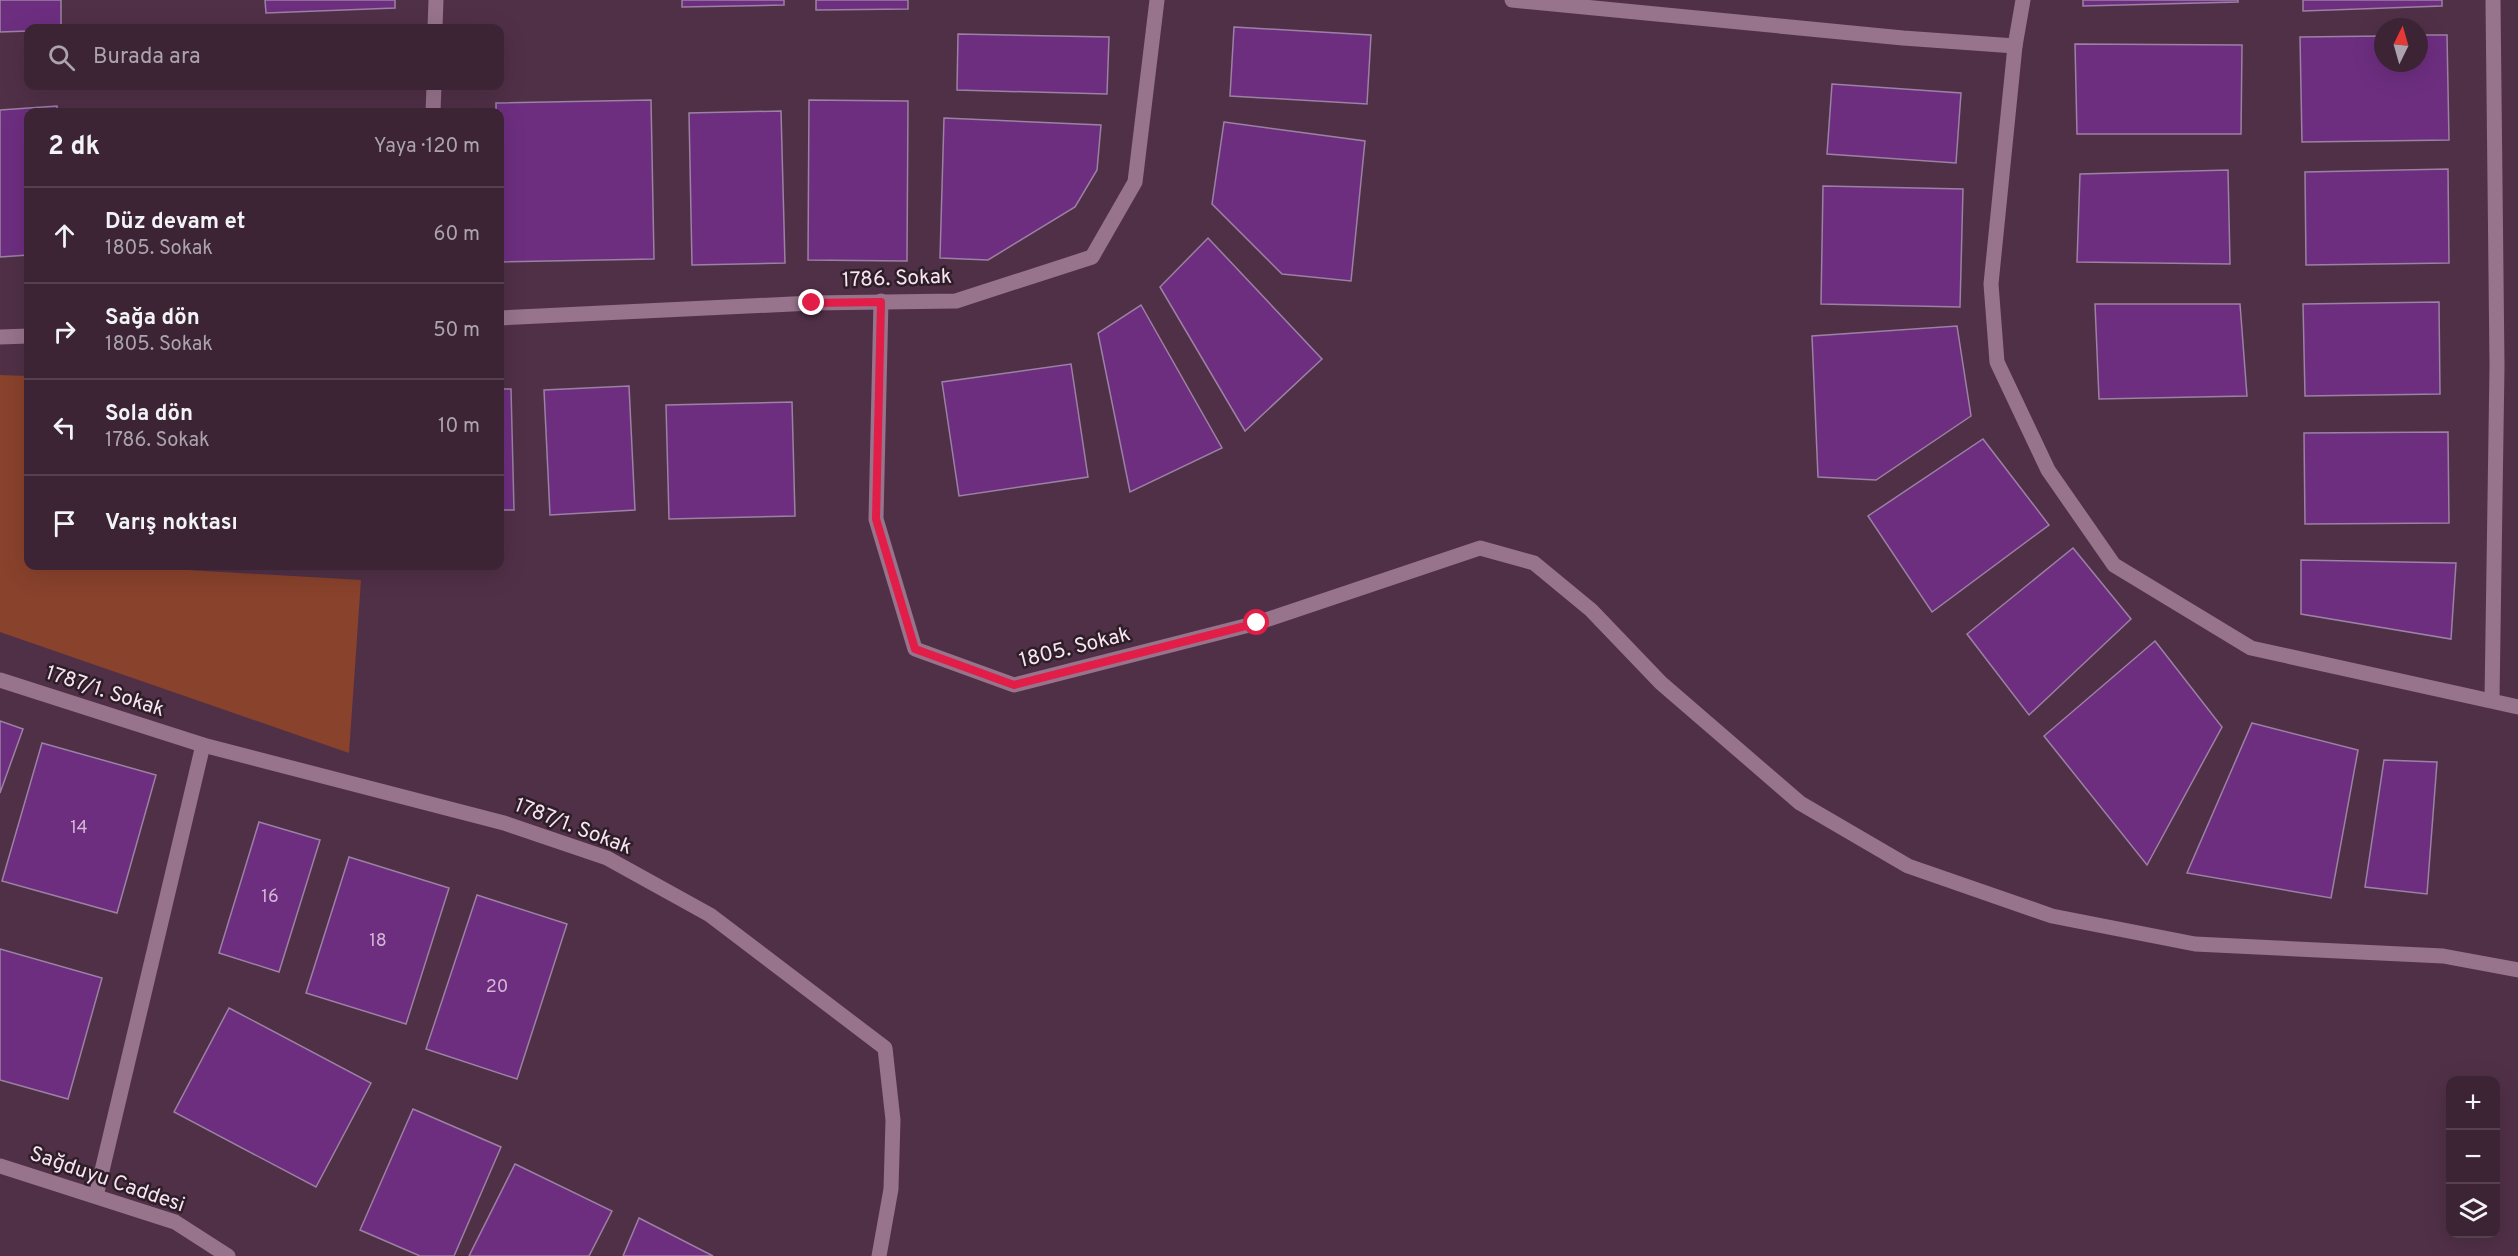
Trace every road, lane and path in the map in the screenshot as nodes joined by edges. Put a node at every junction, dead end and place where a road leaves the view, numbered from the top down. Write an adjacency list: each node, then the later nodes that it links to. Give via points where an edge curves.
1 (436, 0): 6 (street)
2 (1157, 0): 10 (street, 1786. Sokak, via 1135,182 1092,257 956,301)
3 (1512, 0): 7 (street)
4 (2023, 0): 7 (street)
5 (2493, 0): 15 (street, via 2497,366)
6 (435, 24)
7 (2015, 46): 15 (street, via 1990,284 1996,362 2048,470 2114,565 2251,648)
8 (434, 90): 9 (street)
9 (433, 108)
10 (881, 302): 11 (street, 1786. Sokak); 18 (street, 1805. Sokak, via 876,519 915,649 1014,685 1257,623 1480,548 1534,562 1800,803 1908,866 2052,916 2195,944 2444,956)
11 (504, 318)
12 (24, 336): 13 (street)
13 (0, 338)
14 (0, 680): 17 (street, 1787/1. Sokak)
15 (2492, 700): 16 (street)
16 (2518, 707)
17 (203, 745): 20 (street); 22 (street, 1787/1. Sokak, via 514,826 607,858 710,915 885,1048 893,1120 891,1189)
18 (2518, 970)
19 (0, 1166): 20 (street, Sağduyu Caddesi)
20 (96, 1196): 21 (street, Sağduyu Caddesi, via 175,1222)
21 (228, 1256)
22 (879, 1256)

